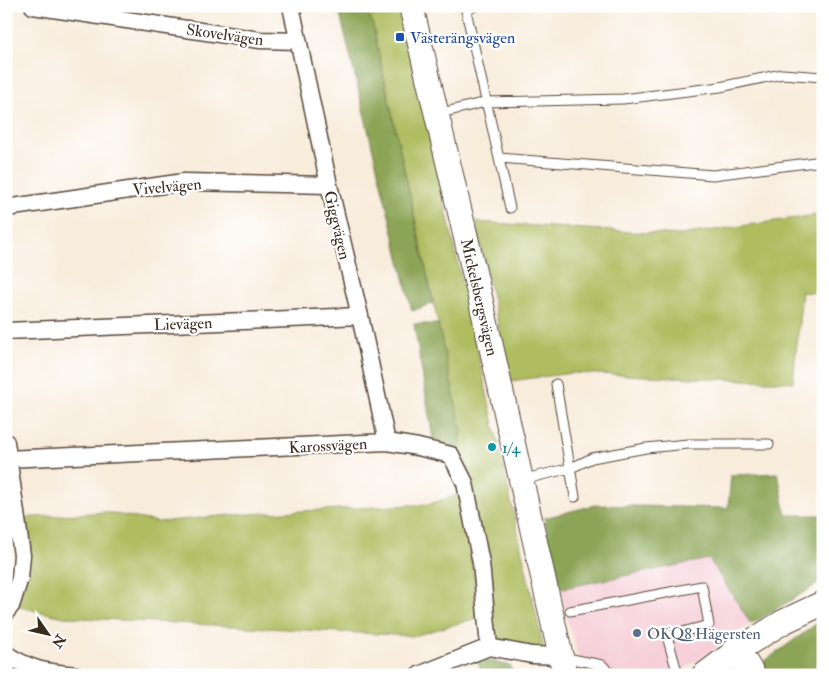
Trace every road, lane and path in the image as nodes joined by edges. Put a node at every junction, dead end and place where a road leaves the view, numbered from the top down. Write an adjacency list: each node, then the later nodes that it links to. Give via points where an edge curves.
1 (33, 6): 6 (street, Skovelvägen, via 260,40)
2 (291, 6): 6 (street, Giggvägen)
3 (411, 6): 9 (main road, Mickelsbergsvägen)
4 (475, 6): 5 (lane)
5 (465, 9): 8 (lane)
6 (298, 41): 12 (street, Giggvägen)
7 (823, 77): 8 (lane, via 782,74 720,87 623,99)
8 (486, 102): 9 (lane); 10 (lane)
9 (437, 114): 23 (main road, Mickelsbergsvägen)
10 (499, 158): 11 (lane, via 713,175); 14 (lane)
11 (823, 161)
12 (328, 185): 13 (street, Vivelvägen, via 184,182); 15 (street, Giggvägen)
13 (6, 208)
14 (510, 208)
15 (360, 316): 16 (street, Lievägen); 19 (street, Giggvägen)
16 (6, 331)
17 (556, 384): 22 (lane)
18 (6, 442): 21 (street)
19 (387, 442): 21 (street, Karossvägen); 28 (street, Karossvägen, via 451,455 465,483 481,563)
20 (769, 444): 22 (lane, via 688,444 646,448 592,458)
21 (7, 459): 27 (street, via 22,555 20,578)
22 (571, 468): 23 (lane); 24 (lane)
23 (521, 480): 30 (main road, Mickelsbergsvägen)
24 (575, 497)
25 (822, 603): 31 (main road, via 783,622)
26 (570, 611): 35 (lane, via 702,586 709,625 667,636)
27 (6, 612)
28 (489, 647): 30 (street, via 532,654); 33 (street)
29 (6, 654): 32 (street, via 40,671)
30 (562, 666): 34 (lane, via 602,665)
31 (741, 666): 36 (main road)
32 (77, 675)
33 (419, 675)
34 (612, 675)
35 (678, 675)
36 (704, 675)

